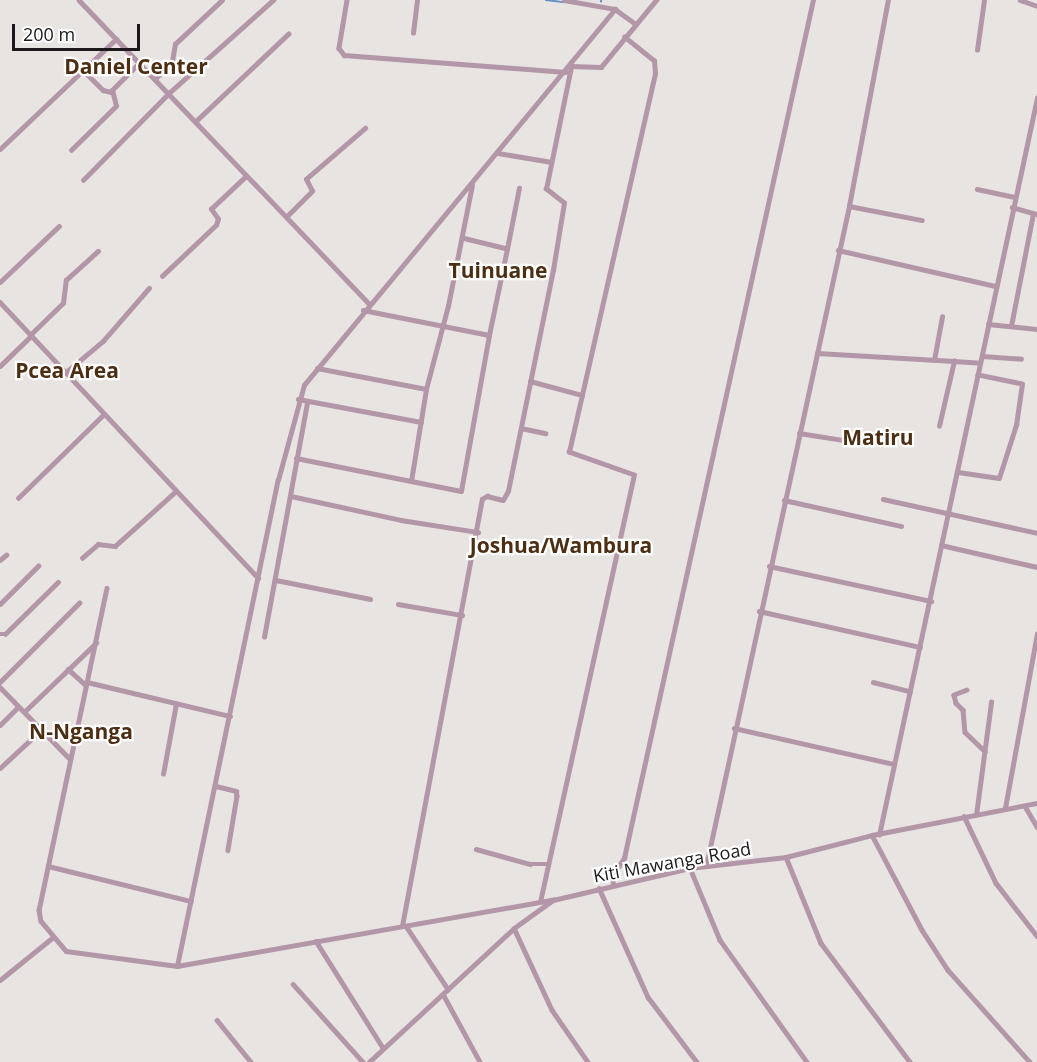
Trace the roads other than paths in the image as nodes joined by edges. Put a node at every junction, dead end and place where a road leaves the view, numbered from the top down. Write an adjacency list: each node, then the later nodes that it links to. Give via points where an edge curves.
1 (79, 0): 19 (street)
2 (222, 0): 26 (street, via 175,44 172,61)
3 (273, 0): 28 (street)
4 (347, 0): 24 (street, via 339,48 344,55)
5 (417, 0): 16 (street)
6 (564, 0): 12 (street)
7 (656, 0): 15 (street)
8 (813, 0): 159 (street, via 624,858 612,876)
9 (888, 0): 42 (street)
10 (984, 0): 20 (street)
11 (1020, 0): 13 (street)
12 (597, 2): 14 (street)
13 (1037, 6)
14 (615, 9): 15 (street); 22 (street)
15 (636, 24): 18 (street)
16 (413, 33)
17 (288, 34): 30 (street)
18 (624, 37): 22 (street, via 598,68); 78 (street, via 654,61 655,74)
19 (116, 39): 21 (street); 23 (street)
20 (977, 50)
21 (139, 63): 26 (street); 27 (street)
22 (571, 66): 24 (street); 25 (street)
23 (83, 70): 27 (street, via 103,90); 32 (street)
24 (564, 70): 25 (street); 34 (street)
25 (568, 75): 35 (street)
26 (155, 79): 28 (street)
27 (111, 92): 33 (street, via 116,106)
28 (169, 93): 30 (street); 37 (street)
29 (1037, 98): 41 (street)
30 (196, 122): 36 (street)
31 (365, 128): 45 (street, via 306,179 312,191)
32 (0, 149)
33 (71, 150)
34 (498, 153): 35 (street); 38 (street)
35 (551, 162): 76 (street, via 546,189 561,199 564,206)
36 (246, 176): 45 (street); 52 (street, via 211,209 218,219 216,225)
37 (83, 180)
38 (472, 183): 48 (street); 57 (street)
39 (519, 188): 49 (street)
40 (976, 189): 41 (street)
41 (1014, 197): 43 (street)
42 (849, 206): 46 (street); 50 (street)
43 (1012, 207): 44 (street); 54 (street)
44 (1035, 214): 61 (street)
45 (286, 217): 57 (street)
46 (922, 220)
47 (59, 226): 53 (street)
48 (462, 238): 49 (street); 62 (street)
49 (507, 249): 64 (street)
50 (838, 250): 54 (street); 66 (street)
51 (98, 251): 65 (street, via 66,280 63,303)
52 (162, 276)
53 (0, 282)
54 (995, 286): 60 (street)
55 (149, 288): 74 (street, via 103,341)
56 (0, 302): 65 (street)
57 (369, 303): 58 (street)
58 (363, 310): 62 (street); 73 (street)
59 (942, 317): 69 (street)
60 (987, 324): 61 (street); 67 (street)
61 (1011, 326): 63 (street)
62 (441, 328): 64 (street); 77 (street)
63 (1037, 329)
64 (489, 335): 90 (street, via 461,491)
65 (30, 336): 72 (street); 74 (street)
66 (817, 353): 69 (street); 86 (street)
67 (982, 356): 68 (street); 71 (street)
68 (1022, 359)
69 (934, 360): 70 (street)
70 (954, 362): 71 (street); 83 (street)
71 (980, 363): 75 (street)
72 (0, 366)
73 (317, 368): 77 (street); 79 (street)
74 (65, 373): 81 (street)
75 (978, 375): 89 (street); 89 (street, via 1022,384 1016,425 999,478)
76 (530, 381): 78 (street); 84 (street)
77 (426, 389): 82 (street)
78 (582, 395): 155 (street, via 570,455 634,475)
79 (298, 399): 80 (street); 107 (street)
80 (307, 402): 82 (street); 88 (street)
81 (104, 414): 91 (street); 93 (street)
82 (421, 423): 90 (street)
83 (939, 426)
84 (521, 428): 85 (street); 98 (street, via 508,490 503,500 487,496 482,500)
85 (545, 433)
86 (799, 433): 87 (street); 95 (street)
87 (843, 440)
88 (296, 458): 90 (street); 92 (street)
89 (958, 472): 96 (street)
90 (411, 481)
91 (176, 491): 102 (street, via 116,546 98,544); 107 (street)
92 (291, 496): 98 (street); 108 (street)
93 (18, 498)
94 (883, 499): 96 (street)
95 (784, 500): 97 (street); 105 (street)
96 (948, 512): 99 (street); 100 (street)
97 (901, 526)
98 (478, 532): 117 (street)
99 (1037, 533)
100 (941, 545): 106 (street); 112 (street)
101 (6, 555): 103 (street)
102 (82, 558)
103 (0, 560)
104 (38, 566): 114 (street)
105 (769, 566): 112 (street); 116 (street)
106 (1037, 567)
107 (258, 578): 134 (street)
108 (276, 580): 111 (street); 120 (street)
109 (58, 582): 118 (street, via 5,634)
110 (107, 588): 121 (street)
111 (370, 599)
112 (931, 601): 122 (street)
113 (79, 603): 124 (street)
114 (0, 604)
115 (398, 604): 117 (street)
116 (759, 610): 122 (street); 136 (street)
117 (462, 615): 164 (street)
118 (0, 634)
119 (1037, 634): 146 (street)
120 (264, 637)
121 (96, 643): 123 (street); 126 (street)
122 (920, 647): 129 (street)
123 (68, 669): 126 (street); 133 (street)
124 (0, 682)
125 (873, 682): 129 (street)
126 (86, 684): 131 (street); 139 (street)
127 (0, 687): 132 (street)
128 (967, 690): 138 (street, via 954,695 956,703 963,710 965,732)
129 (910, 692): 140 (street)
130 (991, 702): 138 (street)
131 (176, 704): 134 (street); 142 (street)
132 (18, 707): 133 (street); 135 (street)
133 (24, 712): 137 (street)
134 (230, 716): 143 (street)
135 (0, 725)
136 (734, 728): 140 (street); 157 (street)
137 (40, 730): 139 (street); 141 (street)
138 (985, 751): 147 (street)
139 (70, 759): 156 (street)
140 (894, 764): 151 (street)
141 (0, 768)
142 (163, 774)
143 (216, 786): 153 (street, via 236,791 237,796); 162 (street)
144 (1037, 803): 145 (street, Kiti Mawanga Road)
145 (1025, 806): 146 (street, Kiti Mawanga Road); 149 (street)
146 (1005, 808): 147 (street, Kiti Mawanga Road)
147 (976, 814): 148 (street, Kiti Mawanga Road)
148 (964, 816): 151 (street, Kiti Mawanga Road); 166 (street, via 996,883)
149 (1037, 826)
150 (872, 835): 151 (street, Kiti Mawanga Road); 154 (street, Kiti Mawanga Road); 184 (street, via 922,930 948,970)
151 (879, 835)
152 (476, 849): 155 (street, via 530,864)
153 (228, 850)
154 (786, 857): 157 (street, Kiti Mawanga Road); 183 (street, via 821,943)
155 (548, 864): 163 (street)
156 (48, 866): 162 (street); 167 (street, via 39,917)
157 (706, 866): 158 (street, Kiti Mawanga Road)
158 (690, 868): 159 (street, Kiti Mawanga Road); 182 (street, via 720,940)
159 (613, 885): 160 (street, Kiti Mawanga Road)
160 (599, 888): 161 (street, Kiti Mawanga Road); 181 (street, via 648,997)
161 (553, 900): 163 (street); 165 (street, Kiti Mawanga Road)
162 (190, 901): 169 (street)
163 (540, 902): 164 (street)
164 (404, 926): 168 (street); 172 (street)
165 (514, 928): 172 (street, Kiti Mawanga Road); 180 (street, via 552,1010)
166 (1037, 936)
167 (52, 938): 169 (street, via 71,953); 170 (street)
168 (316, 941): 169 (street); 175 (street)
169 (177, 966)
170 (0, 980)
171 (293, 984): 177 (street)
172 (448, 990): 173 (street, Kiti Mawanga Road)
173 (443, 994): 175 (street, Kiti Mawanga Road); 179 (street)
174 (217, 1020): 176 (street)
175 (383, 1048): 178 (street, Kiti Mawanga Road)
176 (251, 1062)
177 (363, 1062)
178 (369, 1062)
179 (480, 1062)
180 (588, 1062)
181 (697, 1062)
182 (807, 1062)
183 (910, 1062)
184 (1030, 1062)

